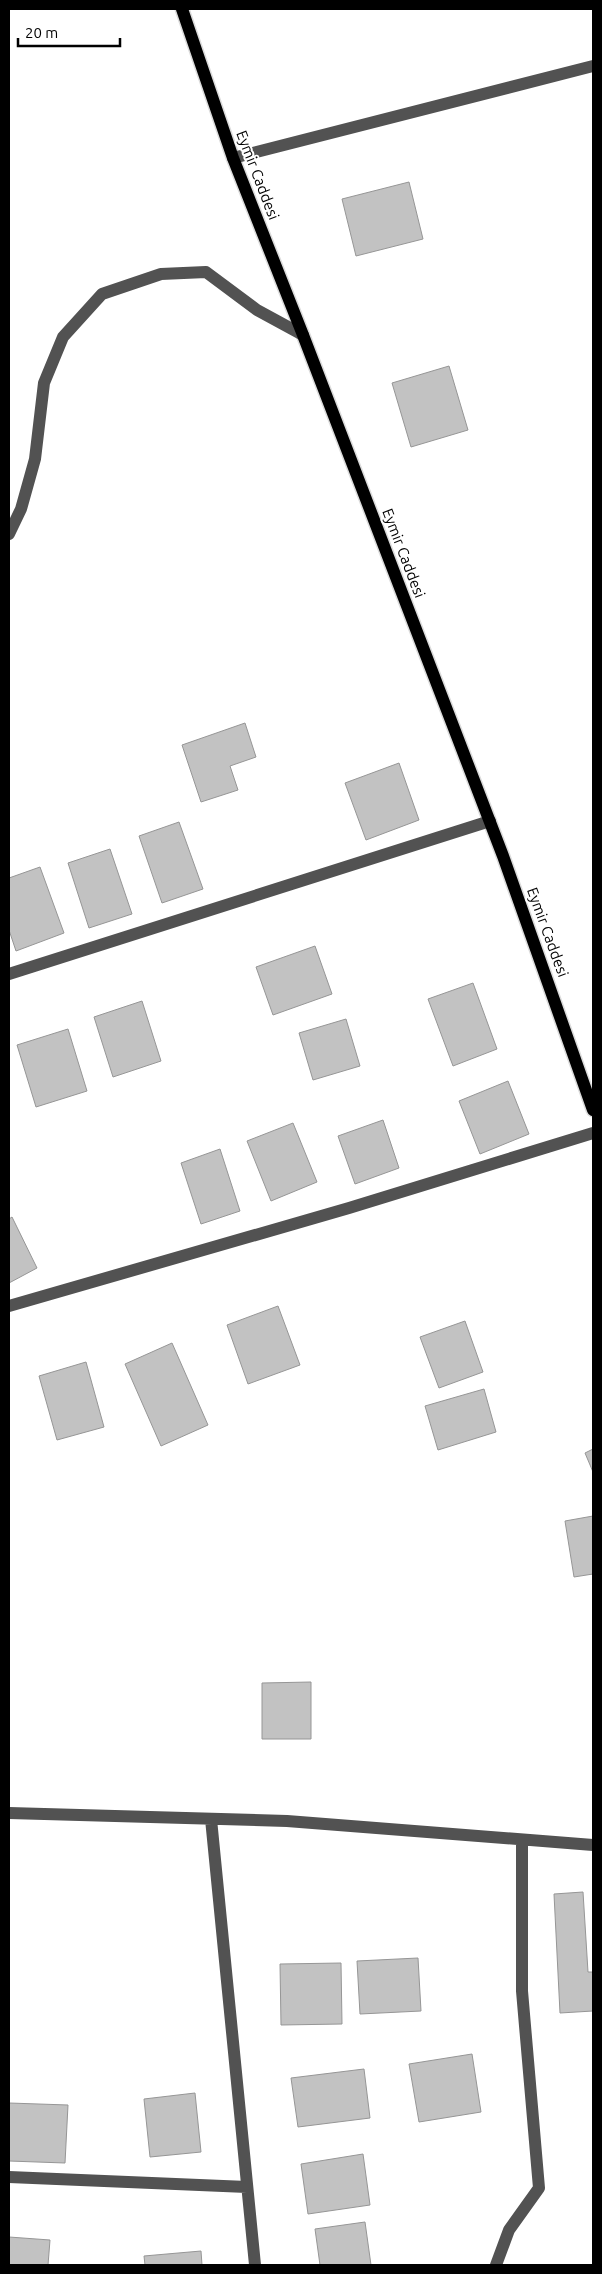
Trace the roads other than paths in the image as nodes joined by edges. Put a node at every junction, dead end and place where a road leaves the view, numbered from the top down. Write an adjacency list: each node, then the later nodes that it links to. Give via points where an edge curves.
1 (182, 9): 3 (main road, Eymir Caddesi)
2 (593, 66): 3 (street)
3 (233, 158): 4 (main road, Eymir Caddesi)
4 (303, 335): 5 (street, via 257,310 206,272 161,274 102,294 63,337 44,383 35,459 21,509); 6 (main road, Eymir Caddesi)
5 (9, 534)
6 (490, 821): 7 (street); 8 (main road, Eymir Caddesi)
7 (9, 974)
8 (593, 1110)
9 (593, 1133): 10 (street, via 349,1208)
10 (9, 1306)
11 (9, 1813): 12 (street)
12 (211, 1819): 13 (street, via 287,1821); 16 (street)
13 (522, 1840): 14 (street); 18 (street, via 522,1991 540,2188 509,2230)
14 (593, 1845)
15 (9, 2177): 16 (street)
16 (247, 2187): 17 (street)
17 (255, 2265)
18 (496, 2265)

